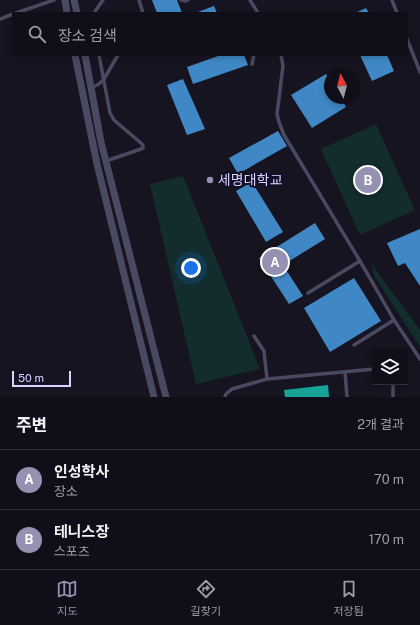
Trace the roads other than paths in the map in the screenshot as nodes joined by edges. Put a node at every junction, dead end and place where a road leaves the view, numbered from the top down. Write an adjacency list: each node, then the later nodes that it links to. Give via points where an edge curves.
1 (54, 0): 10 (lane)
2 (65, 0): 11 (street)
3 (74, 0): 12 (street)
4 (103, 0): 13 (lane)
5 (139, 0): 14 (lane)
6 (181, 0): 7 (lane)
7 (188, 0)
8 (250, 0): 15 (lane)
9 (392, 0): 16 (lane)
10 (19, 12)
11 (67, 12)
12 (77, 12)
13 (95, 12)
14 (143, 12)
15 (257, 12)
16 (397, 12)
17 (12, 14): 18 (lane)
18 (0, 18)
19 (408, 41): 27 (lane)
20 (75, 56): 30 (street)
21 (85, 56): 29 (street)
22 (99, 56): 28 (lane)
23 (117, 56): 28 (lane)
24 (254, 56): 26 (lane)
25 (281, 56): 33 (lane, via 283,66 277,114 279,122)
26 (252, 64)
27 (420, 72)
28 (104, 79): 29 (lane); 31 (lane, via 110,113 114,120 143,146 141,150)
29 (91, 88): 30 (street); 31 (street)
30 (82, 90): 32 (street)
31 (106, 161): 32 (street); 37 (street)
32 (97, 164): 39 (street)
33 (360, 261): 34 (lane); 35 (lane)
34 (308, 293)
35 (394, 320): 38 (lane); 40 (lane)
36 (254, 336): 43 (lane, via 264,351)
37 (152, 344): 39 (street); 46 (street)
38 (354, 345)
39 (142, 346): 45 (street)
40 (420, 358)
41 (372, 369): 42 (lane)
42 (345, 372): 43 (lane); 48 (lane)
43 (267, 379): 47 (lane, via 232,389)
44 (392, 385): 49 (lane)
45 (154, 397)
46 (166, 397)
47 (225, 397)
48 (347, 397)
49 (393, 397)

